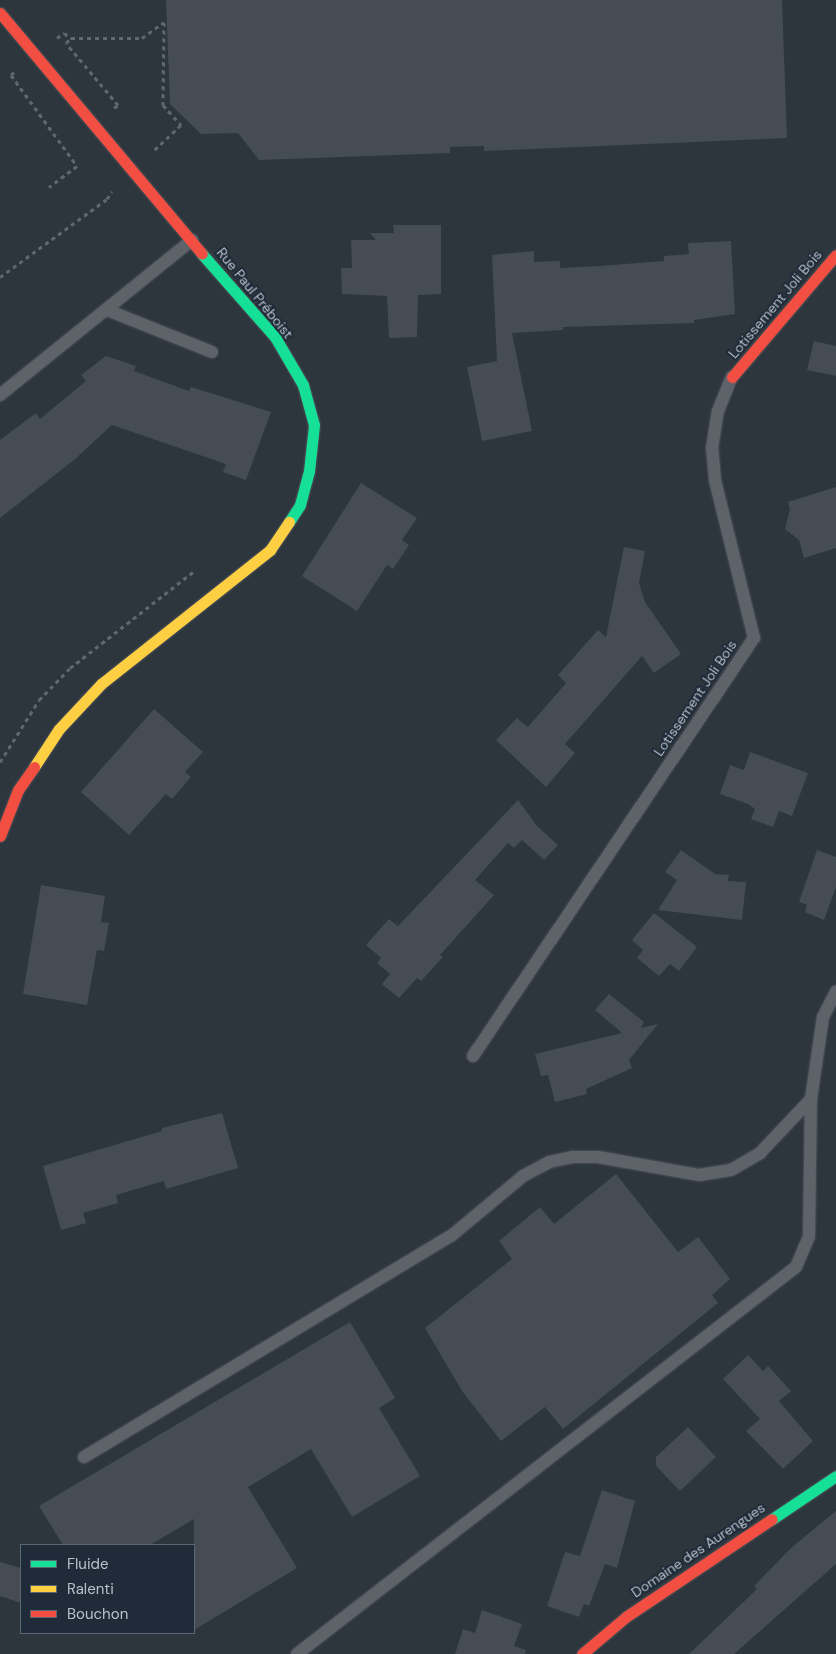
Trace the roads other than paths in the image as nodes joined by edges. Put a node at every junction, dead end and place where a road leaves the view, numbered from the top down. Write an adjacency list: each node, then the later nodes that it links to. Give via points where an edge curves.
1 (0, 13): 2 (street, Rue Paul Préboist)
2 (192, 240): 4 (lane); 8 (street, Rue Paul Préboist, via 275,336 303,385 314,426 310,471 300,505 270,550 101,684 59,729 18,790)
3 (836, 255): 6 (street, Lotissement Joli Bois)
4 (107, 310): 5 (lane); 7 (lane)
5 (212, 352)
6 (732, 377): 10 (lane, Lotissement Joli Bois, via 718,411 712,448 715,480 754,638)
7 (0, 395)
8 (0, 836)
9 (836, 991): 11 (lane, via 823,1017)
10 (473, 1056)
11 (811, 1099): 12 (lane, via 760,1153 731,1170 699,1175 598,1157 572,1156 548,1162 523,1176 450,1236); 14 (lane, via 809,1237 796,1267)
12 (84, 1457)
13 (836, 1476): 15 (street, Domaine des Aurengues, via 627,1616)
14 (298, 1654)
15 (582, 1654)

